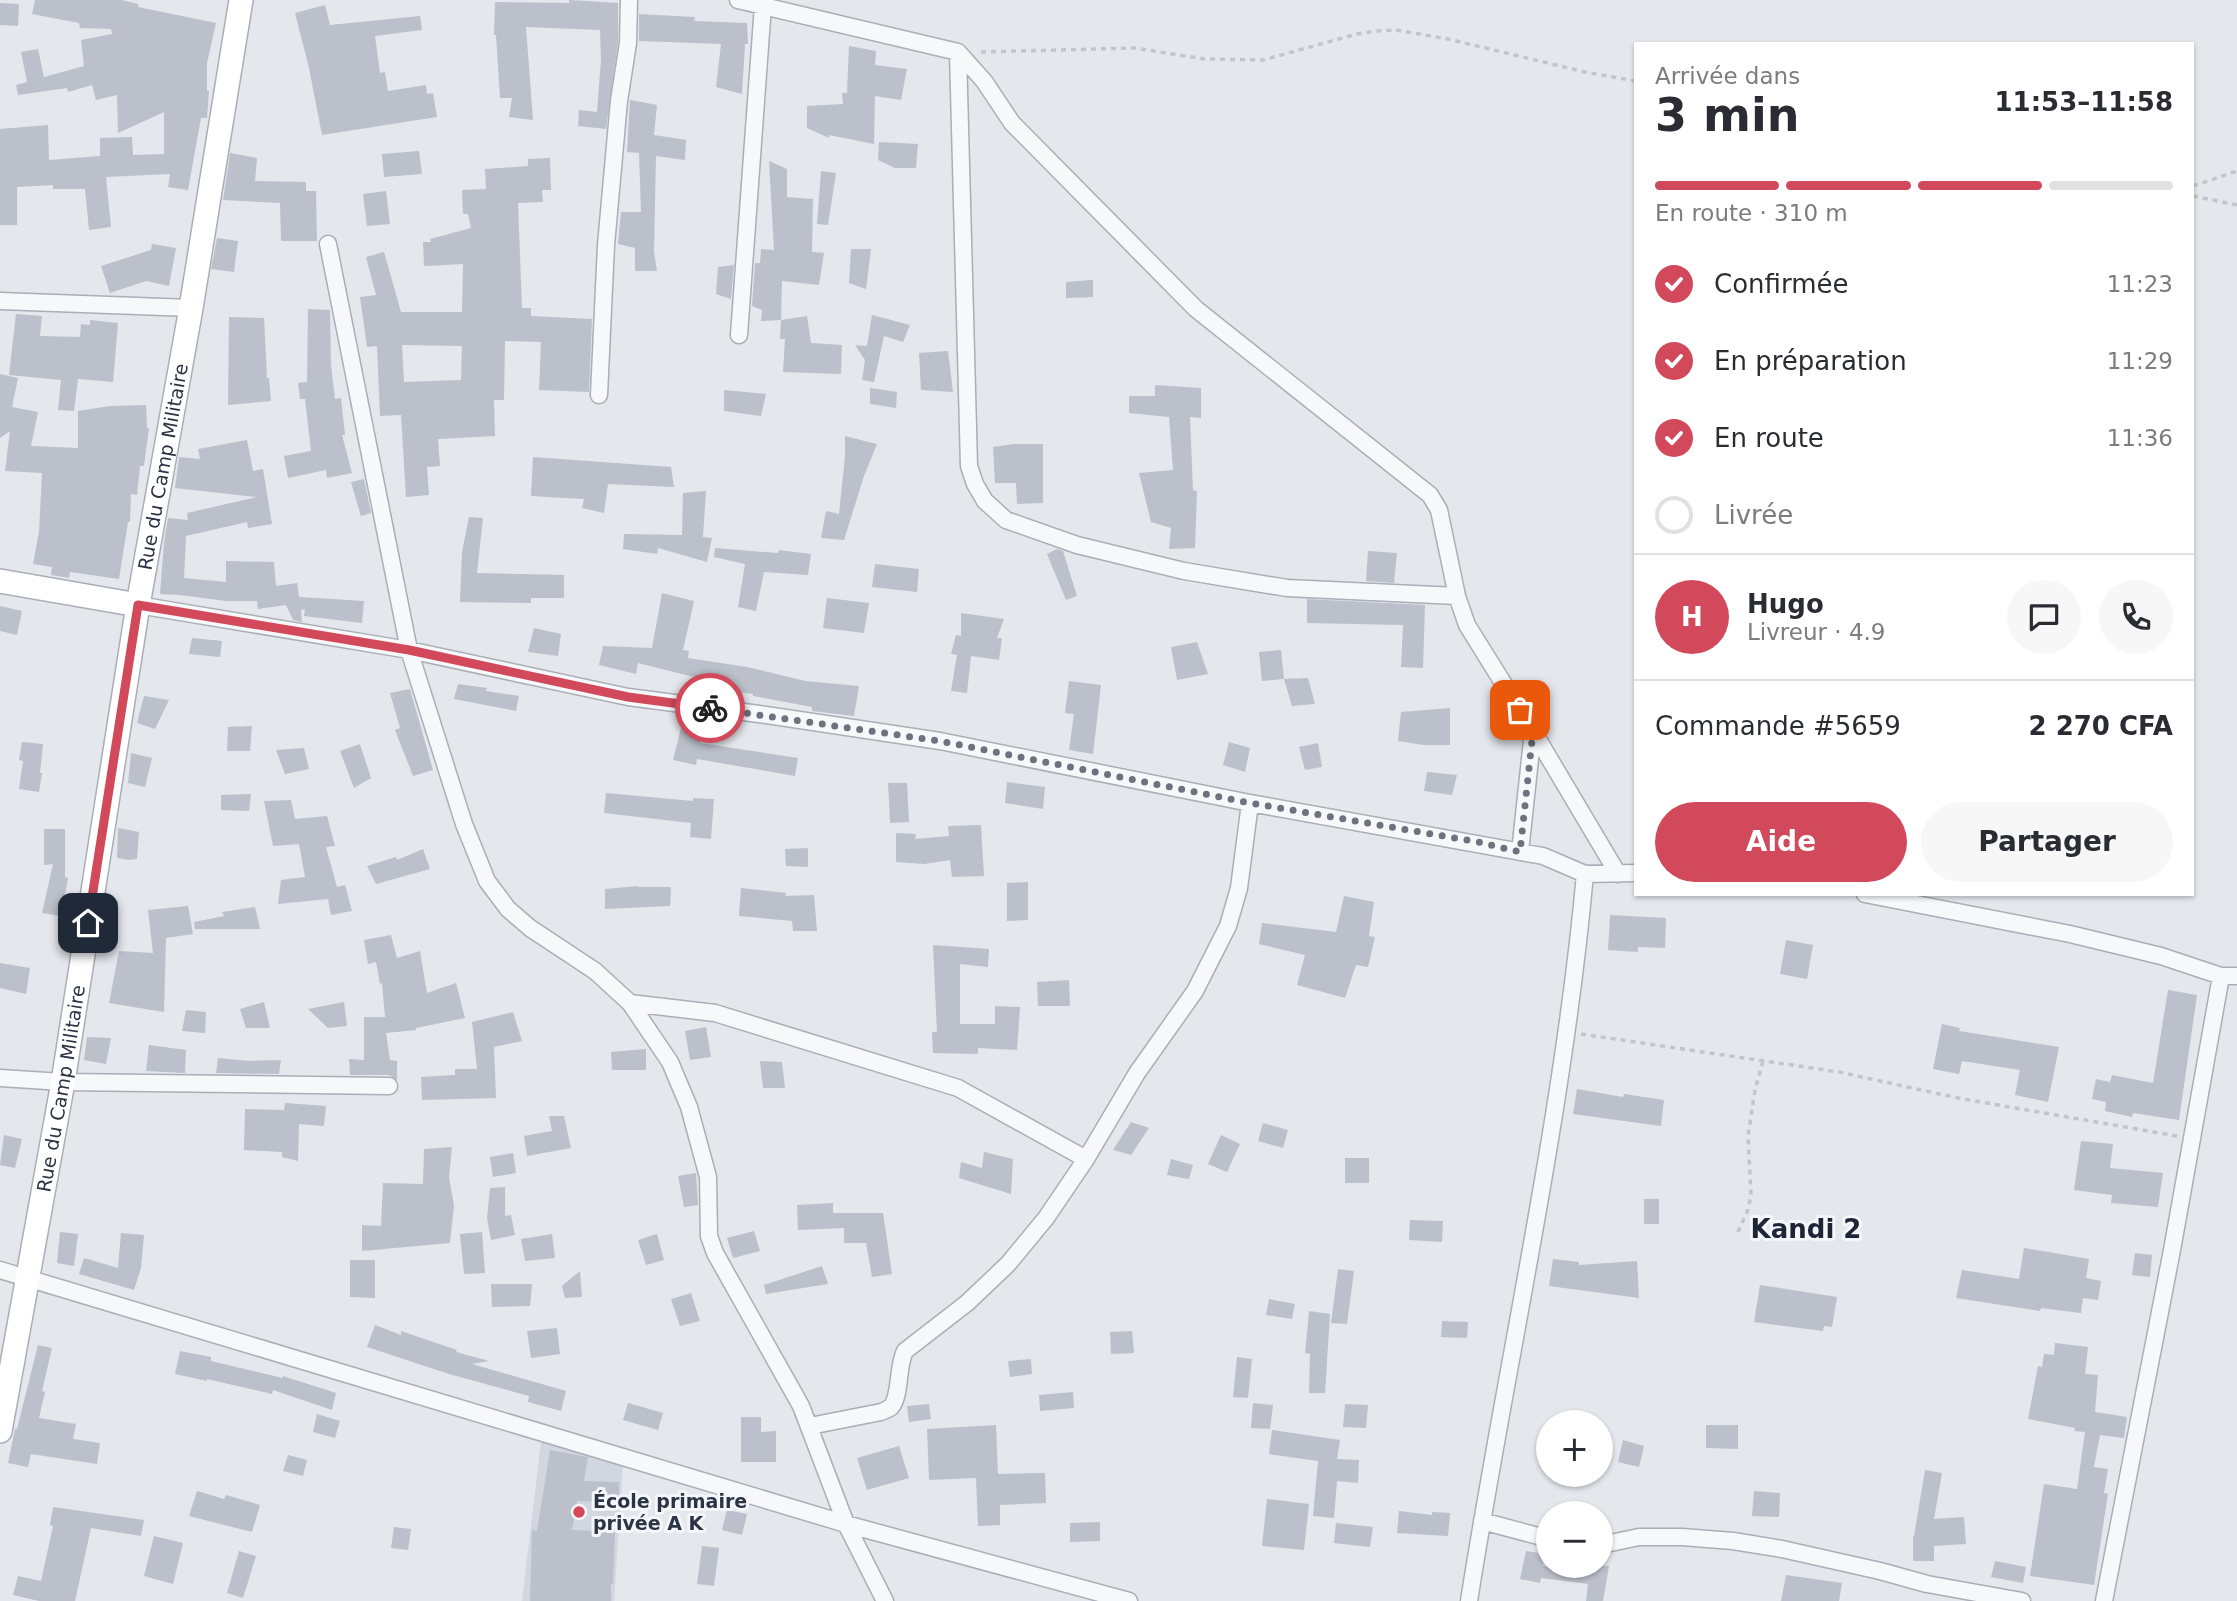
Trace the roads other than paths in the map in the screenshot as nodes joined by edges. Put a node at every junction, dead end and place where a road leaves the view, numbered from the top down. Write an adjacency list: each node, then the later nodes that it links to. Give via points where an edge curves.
1 (238, 0): 8 (street, Rue du Camp Militaire)
2 (629, 0): 10 (street, via 606,245)
3 (738, 0): 4 (street)
4 (763, 5): 5 (street); 9 (street)
5 (958, 52): 12 (street, via 1012,123 1196,309 1430,495 1439,510); 12 (street, via 969,466 985,501 1018,525 1077,545 1184,571 1287,588)
6 (328, 244): 14 (street)
7 (0, 301): 8 (street)
8 (191, 307): 13 (street, Rue du Camp Militaire)
9 (739, 335)
10 (600, 395)
11 (0, 581): 13 (street)
12 (1457, 596): 15 (street, via 1467,625)
13 (138, 605): 14 (street); 25 (street, Rue du Camp Militaire)
14 (409, 650): 16 (street, via 628,697 940,741); 23 (street, via 464,824 487,881 530,928 595,971)
15 (1533, 731): 17 (street); 20 (street)
16 (1250, 803): 17 (street); 27 (street, via 1239,888 1228,926 1195,991 1137,1073)
17 (1520, 852): 19 (street, via 1543,856)
18 (1634, 873): 20 (street)
19 (1585, 874): 20 (street); 32 (street, via 1566,1032)
20 (1618, 874)
21 (1875, 896): 22 (street, via 2070,934)
22 (2229, 976): 40 (street)
23 (630, 1003): 27 (street, via 715,1013 958,1087); 30 (street, via 670,1062 689,1107 708,1177 709,1236 715,1253)
24 (0, 1079): 25 (street)
25 (63, 1082): 26 (street); 29 (street, Rue du Camp Militaire)
26 (390, 1086)
27 (1086, 1159): 30 (street, via 1008,1264 905,1351 890,1407)
28 (0, 1270): 29 (street)
29 (27, 1278): 31 (street, Rue du Camp Militaire); 33 (street)
30 (810, 1426): 33 (street)
31 (0, 1431)
32 (1482, 1521): 34 (street); 38 (street)
33 (846, 1524): 36 (street); 37 (street)
34 (1536, 1536)
35 (1613, 1542): 39 (street, via 1639,1537 1732,1541)
36 (885, 1601)
37 (1129, 1601)
38 (1469, 1601)
39 (2022, 1601)
40 (2104, 1601)

